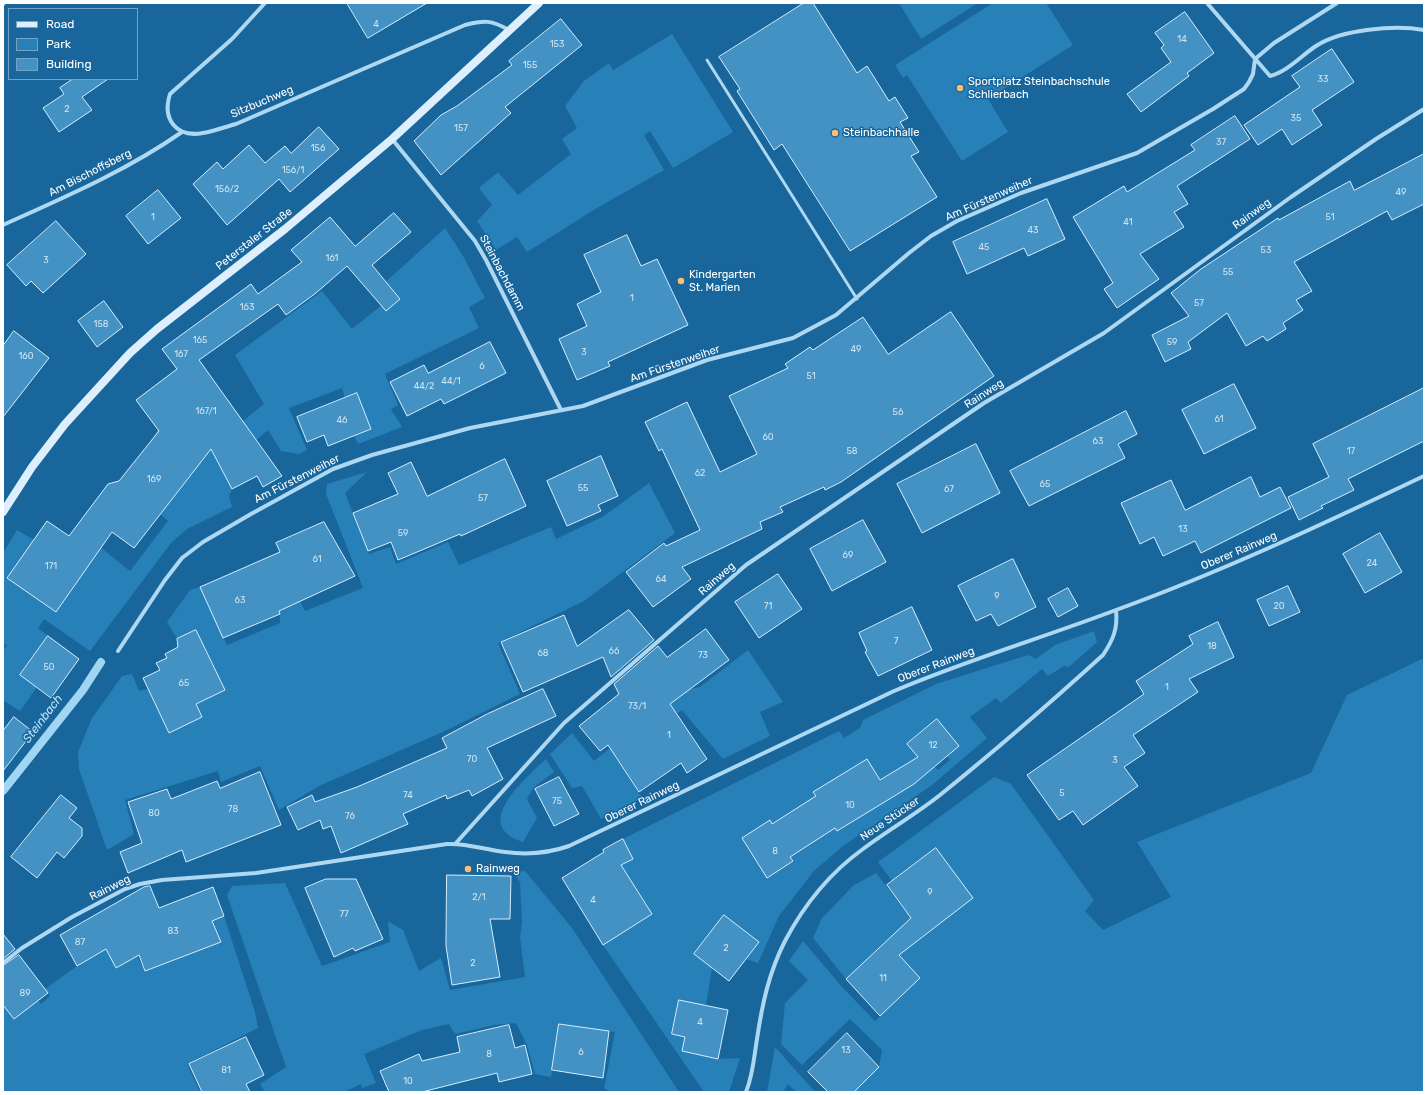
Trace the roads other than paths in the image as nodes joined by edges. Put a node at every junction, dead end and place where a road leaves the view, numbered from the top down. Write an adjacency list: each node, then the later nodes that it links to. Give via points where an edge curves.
1 (265, 3): 10 (street, via 232,39 170,94 167,104 169,117)
2 (539, 3): 5 (main road, Peterstaler Straße)
3 (1207, 3): 7 (street)
4 (1337, 3): 7 (street, via 1274,43)
5 (509, 30): 10 (street, Sitzbuchweg, via 488,21 466,25 236,124 202,133); 11 (main road, Peterstaler Straße)
6 (1424, 30): 7 (street, via 1381,28 1333,38 1270,76)
7 (1254, 59): 13 (street, Am Fürstenweiher, via 1253,74 1244,88 1174,132 1137,153 1021,193 961,219 932,236)
8 (707, 60): 13 (lane)
9 (1424, 109): 19 (street, Rainweg, via 1298,193 1104,333 984,403 746,565 564,723)
10 (182, 132): 12 (street, Am Bischoffsberg, via 107,178)
11 (392, 139): 14 (street, Steinbachdamm, via 475,241); 16 (main road, Peterstaler Straße, via 285,229 130,353 65,424 32,467)
12 (3, 225)
13 (856, 299): 14 (street, Am Fürstenweiher, via 836,315 793,338 707,360 600,400)
14 (561, 410): 18 (street, Am Fürstenweiher, via 470,428 372,455 333,469 271,502 203,542 182,558)
15 (1424, 476): 17 (street, Oberer Rainweg, via 1232,565)
16 (3, 512)
17 (1116, 610): 19 (street, Oberer Rainweg, via 940,672 894,691 569,846 546,852 526,853); 21 (street, Neue Stücker, via 1117,629 1103,655 958,781 851,858 823,886 806,908 785,941 770,976 764,996 753,1071)
18 (118, 651)
19 (456, 843): 20 (street, Rainweg, via 256,873 140,884 125,889 72,917)
20 (3, 962)
21 (746, 1092)

